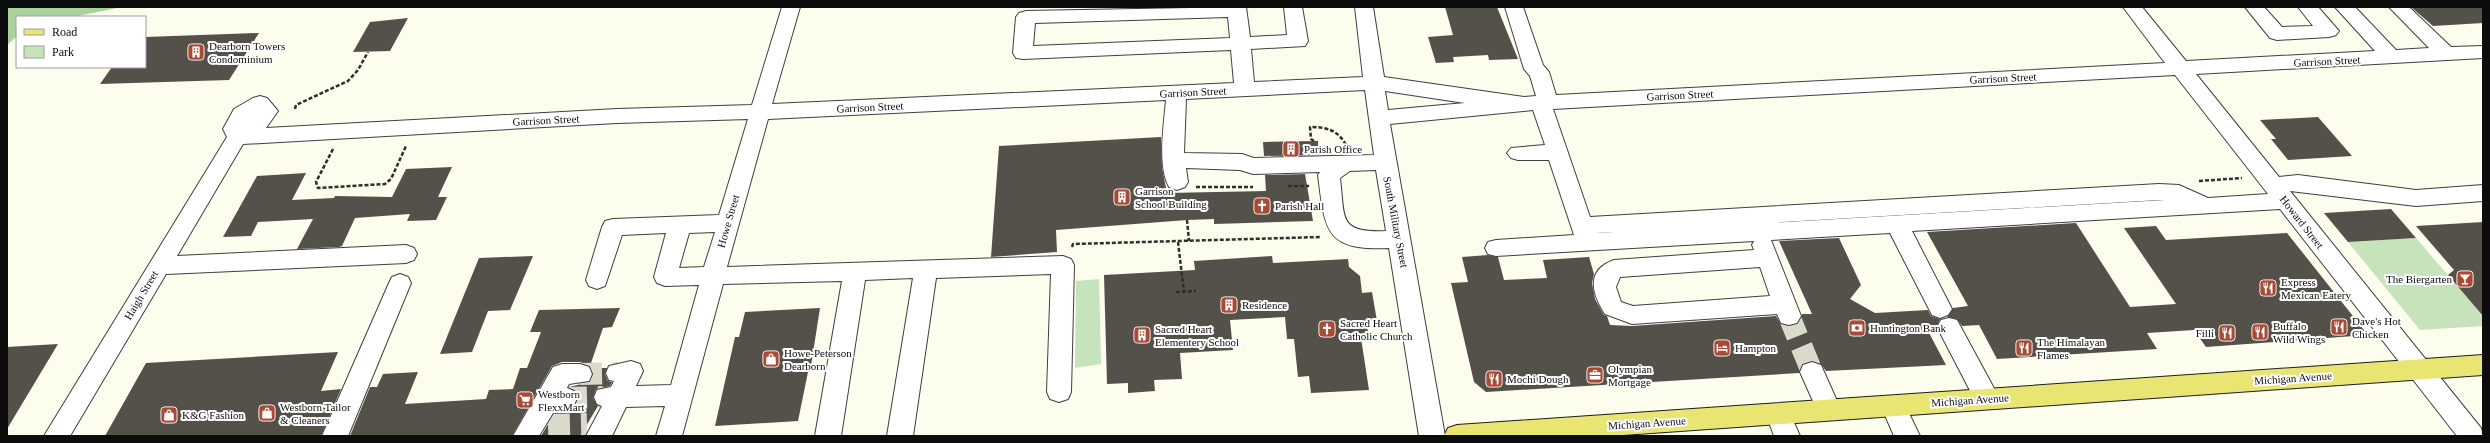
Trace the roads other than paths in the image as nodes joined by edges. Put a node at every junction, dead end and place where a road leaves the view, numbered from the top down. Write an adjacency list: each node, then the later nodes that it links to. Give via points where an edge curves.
1 (791, 7): 25 (street, Howe Street)
2 (1293, 7): 14 (street, via 1298,41)
3 (1364, 7): 21 (street, South Military Street)
4 (1514, 7): 24 (street, via 1534,69 1539,72 1543,82)
5 (2132, 7): 20 (street, Howard Street)
6 (2254, 7): 13 (street)
7 (2307, 7): 12 (street)
8 (2344, 7): 17 (street)
9 (2398, 7): 16 (street)
10 (1237, 9): 11 (street); 14 (street)
11 (1122, 10): 14 (street, via 1026,16 1023,53)
12 (2329, 31): 13 (street); 18 (street)
13 (2277, 34): 19 (street)
14 (1241, 43): 22 (street)
15 (2483, 52): 16 (street, Garrison Street)
16 (2446, 54): 17 (street, Garrison Street)
17 (2391, 57): 18 (street, Garrison Street)
18 (2355, 59): 19 (street, Garrison Street)
19 (2302, 62): 20 (street, Garrison Street)
20 (2180, 68): 24 (street, Garrison Street); 34 (street, Howard Street)
21 (1375, 83): 22 (street, Garrison Street); 24 (street, Garrison Street); 26 (street, South Military Street)
22 (1246, 89): 23 (street, Garrison Street)
23 (1176, 93): 25 (street, Garrison Street); 31 (street)
24 (1538, 103): 26 (street, Garrison Street); 27 (street)
25 (761, 111): 30 (street, Garrison Street, via 237,136); 37 (street, Howe Street)
26 (1379, 118): 32 (street, South Military Street)
27 (1558, 152): 28 (street); 41 (street)
28 (1518, 153)
29 (1345, 154): 31 (street, via 1253,166 1242,162); 32 (street); 42 (street, via 1329,175 1334,214 1339,229 1345,236 1360,241)
30 (225, 155): 46 (street, Haigh Street)
31 (1174, 160): 33 (street)
32 (1385, 162): 42 (street, South Military Street)
33 (1186, 184)
34 (2278, 192): 35 (street, via 2298,183 2416,198); 36 (street); 53 (street, Howard Street)
35 (2483, 193)
36 (2208, 206): 39 (street); 41 (street, via 2179,193 2159,192)
37 (728, 223): 38 (street); 49 (street, Howe Street)
38 (680, 224): 49 (street, via 668,277); 50 (street, via 613,227)
39 (1897, 224): 40 (street); 60 (street)
40 (1758, 232): 41 (street); 45 (street)
41 (1585, 235): 43 (street)
42 (1400, 239): 71 (street, South Military Street)
43 (1496, 248)
44 (406, 254): 46 (street)
45 (1768, 258): 45 (street, via 1614,269 1604,279 1604,287 1613,308 1632,315 1787,310)
46 (158, 266): 66 (street, Haigh Street)
47 (926, 269): 48 (street); 57 (street, via 1063,265); 70 (street)
48 (855, 271): 49 (street); 69 (street)
49 (713, 274): 58 (street, Howe Street)
50 (597, 280)
51 (400, 282): 67 (street)
52 (2483, 365): 53 (main road, Michigan Avenue)
53 (2418, 369): 60 (main road, Michigan Avenue); 74 (street, Howard Street)
54 (618, 372): 59 (street, via 630,371)
55 (1812, 372): 62 (street)
56 (580, 374): 65 (street, via 562,374 557,398)
57 (1059, 392)
58 (681, 395): 59 (street); 68 (street, Howe Street)
59 (611, 397): 64 (street)
60 (1987, 399): 61 (main road, Michigan Avenue)
61 (1893, 406): 62 (main road, Michigan Avenue); 73 (street)
62 (1829, 410): 63 (main road, Michigan Avenue)
63 (1782, 425): 72 (main road, Michigan Avenue)
64 (597, 428)
65 (536, 429)
66 (58, 436)
67 (335, 436)
68 (669, 436)
69 (828, 436)
70 (900, 436)
71 (1432, 436)
72 (1457, 436)
73 (1907, 436)
74 (2472, 436)

